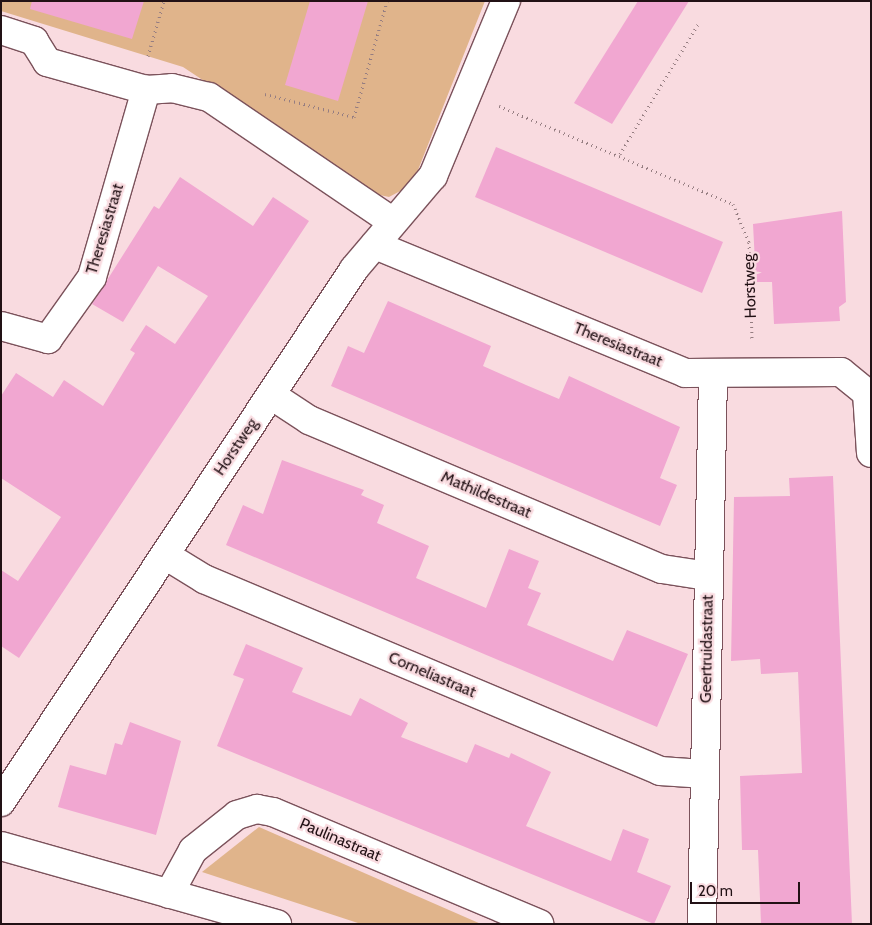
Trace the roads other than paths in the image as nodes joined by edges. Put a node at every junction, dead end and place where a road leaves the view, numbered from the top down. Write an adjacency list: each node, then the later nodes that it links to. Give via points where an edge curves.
1 (506, 1): 4 (street, Horstweg, via 470,94 433,176)
2 (1, 30): 3 (street, via 34,41 47,62)
3 (146, 90): 4 (street, via 172,88 209,97); 6 (street, Theresiastraat, via 92,277 48,339)
4 (393, 222): 5 (street, Horstweg)
5 (375, 245): 7 (street, Theresiastraat, via 685,373); 8 (street, Horstweg, via 354,269)
6 (1, 326)
7 (713, 374): 9 (street, Theresiastraat, via 841,372 868,393); 11 (street, Geertruidastraat)
8 (271, 395): 10 (street, Horstweg); 11 (street, Mathildestraat, via 309,420 653,565)
9 (871, 453)
10 (165, 555): 12 (street, Corneliastraat, via 204,579 660,771); 13 (street, Horstweg)
11 (708, 576): 12 (street, Geertruidastraat)
12 (705, 774): 18 (street, Geertruidastraat)
13 (1, 802)
14 (1, 846): 15 (street)
15 (169, 894): 16 (street); 17 (street, Paulinastraat, via 192,850 237,815 257,809 273,812)
16 (277, 924)
17 (539, 924)
18 (702, 924)

